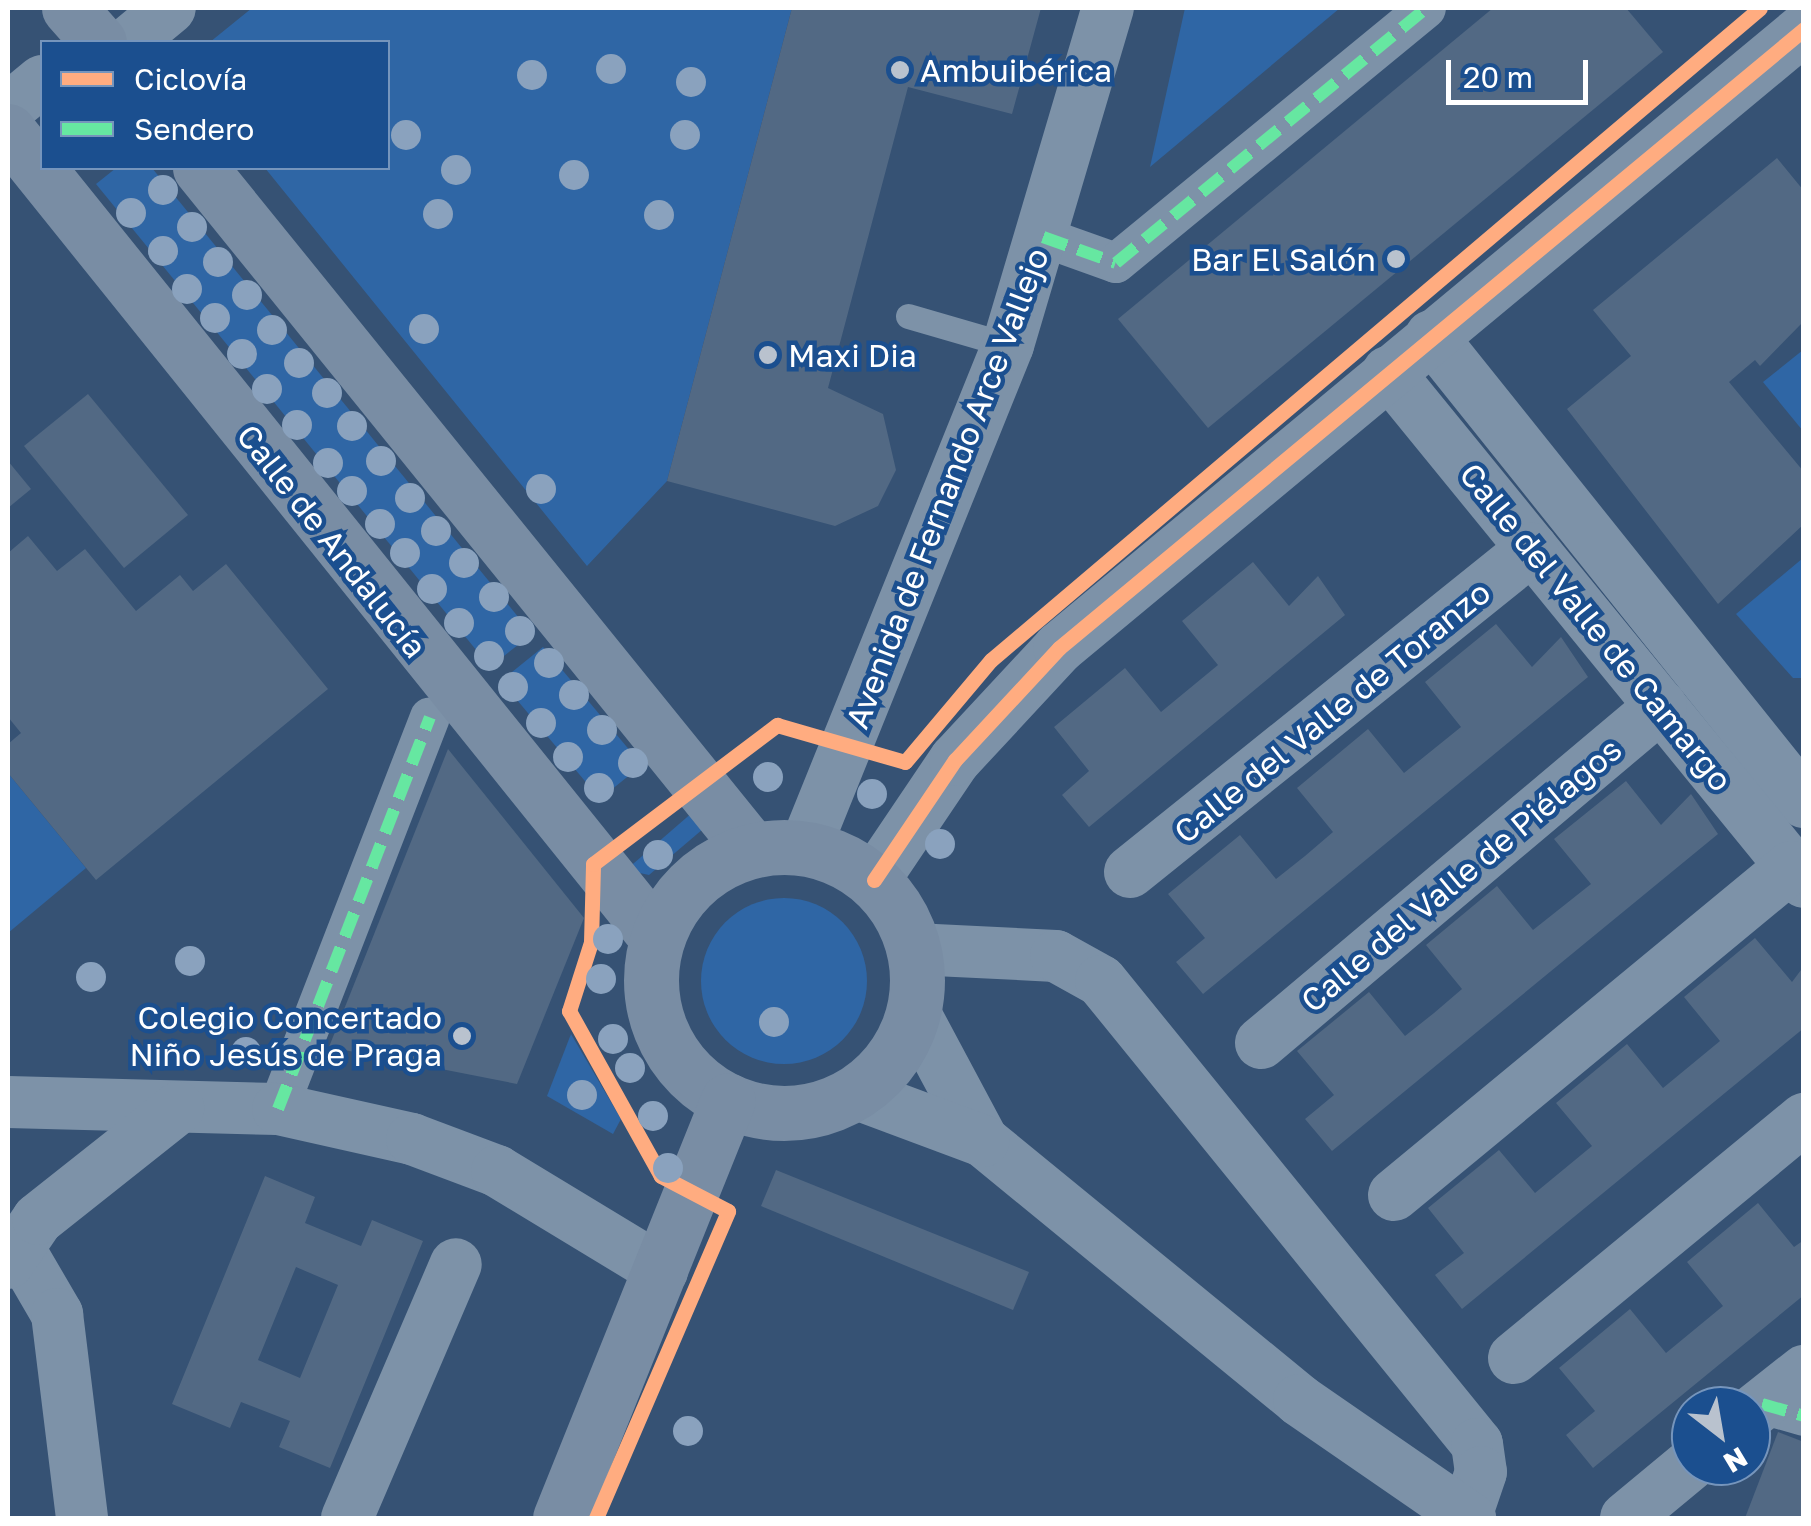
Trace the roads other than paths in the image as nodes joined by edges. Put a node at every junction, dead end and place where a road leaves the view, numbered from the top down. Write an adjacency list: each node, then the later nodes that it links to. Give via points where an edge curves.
1 (170, 8): 5 (street)
2 (1108, 8): 11 (street, Avenida de Fernando Arce Vallejo)
3 (1426, 8): 11 (street, via 1116,263)
4 (1804, 29): 13 (street)
5 (96, 35)
6 (40, 85): 7 (street, Calle de Andalucía)
7 (16, 128): 8 (main road, Calle de Andalucía)
8 (40, 158)
9 (49, 170): 24 (main road, Calle de Andalucía)
10 (202, 170): 20 (main road)
11 (1044, 237): 14 (street, Avenida de Fernando Arce Vallejo)
12 (908, 316): 14 (lane)
13 (1430, 336): 15 (street); 19 (street, Calle del Valle de Camargo)
14 (1008, 345): 20 (street, Avenida de Fernando Arce Vallejo)
15 (1388, 372): 16 (street, Calle del Valle de Camargo); 23 (street, via 1059,648 955,760)
16 (1532, 549): 17 (street, Calle del Valle de Camargo); 21 (street, Calle del Valle de Toranzo)
17 (1661, 706): 22 (street, Calle del Valle de Camargo); 27 (street, Calle del Valle de Piélagos)
18 (430, 718): 32 (street)
19 (1804, 802)
20 (778, 849): 23 (main road); 24 (main road, via 693,882)
21 (1130, 872)
22 (1797, 875): 36 (street)
23 (874, 880): 25 (main road)
24 (657, 938): 29 (main road, via 651,986 662,1033 688,1073)
25 (914, 948): 26 (main road); 44 (street, via 1056,956 1102,980 1478,1444 1482,1472)
26 (914, 1012): 28 (main road, via 892,1059); 34 (street)
27 (1261, 1043)
28 (854, 1093): 29 (main road, via 794,1112); 34 (street)
29 (728, 1101): 39 (main road)
30 (31, 1103): 31 (street); 35 (street)
31 (178, 1108): 32 (street); 35 (street)
32 (278, 1109): 39 (street, via 412,1139 497,1171)
33 (1804, 1120): 40 (street)
34 (983, 1141): 44 (street, via 1256,1367)
35 (85, 1182): 37 (street)
36 (1394, 1195)
37 (11, 1253): 45 (street, via 57,1314)
38 (456, 1264): 46 (street)
39 (662, 1271): 47 (main road)
40 (1514, 1358)
41 (1804, 1371): 42 (street)
42 (1772, 1411)
43 (1671, 1481): 48 (street)
44 (1468, 1517)
45 (82, 1518)
46 (347, 1518)
47 (560, 1518)
48 (1626, 1518)

